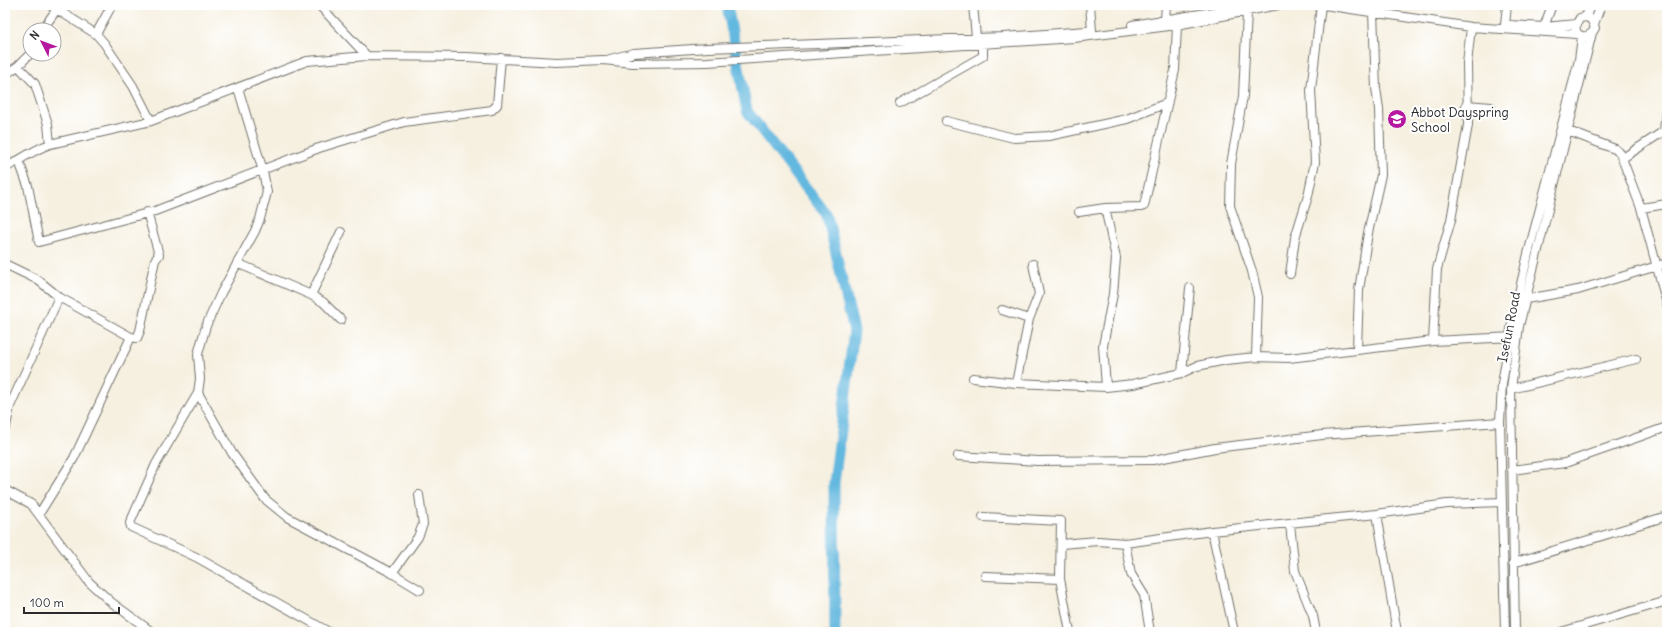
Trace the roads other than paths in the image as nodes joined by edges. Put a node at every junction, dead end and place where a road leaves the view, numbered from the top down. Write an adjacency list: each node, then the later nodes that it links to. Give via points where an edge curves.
1 (112, 5): 29 (street)
2 (319, 5): 33 (street)
3 (974, 5): 31 (street)
4 (1090, 5): 27 (street)
5 (1166, 5): 19 (street)
6 (1254, 5): 16 (street)
7 (1278, 5): 16 (street)
8 (1321, 5): 65 (street, via 1311,90 1315,162)
9 (1324, 5): 17 (street)
10 (1357, 5): 24 (street)
11 (1507, 5): 24 (street)
12 (1552, 5): 26 (street)
13 (1590, 5): 18 (street)
14 (1601, 5): 22 (street)
15 (54, 7): 20 (street); 29 (street)
16 (1244, 8): 19 (street); 23 (street); 78 (street, via 1243,96 1231,164 1230,206 1258,297)
17 (1373, 12): 25 (street); 77 (street, via 1381,175 1359,290)
18 (1586, 17): 21 (street, via 1580,18); 22 (street)
19 (1165, 20): 27 (street)
20 (46, 22)
21 (1577, 24): 26 (street); 30 (street, via 1575,26)
22 (1594, 24): 28 (street)
23 (1177, 25): 32 (street, via 1074,38); 42 (street, via 1174,70)
24 (1505, 25): 26 (street)
25 (1471, 27): 30 (street); 43 (street)
26 (1544, 27)
27 (1092, 31): 31 (street)
28 (1592, 33): 30 (street, via 1587,37); 48 (street, Isefun Road)
29 (96, 34): 45 (street, via 133,86)
30 (1579, 35): 75 (street, Isefun Road, via 1579,60 1528,254)
31 (976, 37): 35 (street, via 708,48 634,53)
32 (984, 45): 35 (street, via 707,62 632,63); 41 (street, via 983,56)
33 (367, 56): 34 (street); 39 (street, via 306,61)
34 (501, 58): 35 (street, via 557,62); 53 (street, via 497,105 492,110 404,122 319,148)
35 (603, 60)
36 (22, 62): 37 (street)
37 (18, 66): 38 (street); 49 (street, via 35,84 48,124)
38 (5, 75)
39 (238, 88): 45 (street); 53 (street)
40 (1667, 100): 47 (street)
41 (900, 103)
42 (1167, 103): 46 (street, via 1127,119 1049,136 1014,138); 55 (street, via 1144,206)
43 (1466, 105): 44 (street); 76 (street, via 1468,125 1451,220 1437,269)
44 (1491, 107)
45 (151, 120): 49 (street)
46 (946, 121)
47 (1666, 130): 50 (street)
48 (1568, 131): 50 (street, via 1615,149); 69 (street, Isefun Road)
49 (50, 144): 51 (street, via 34,149)
50 (1623, 158): 56 (street)
51 (18, 161): 52 (street); 57 (street, via 28,186 39,242)
52 (5, 168)
53 (263, 171): 57 (street, via 155,212); 60 (street, via 267,192 265,204 255,231)
54 (1667, 204): 56 (street)
55 (1105, 208): 58 (street); 83 (street, via 1116,258 1113,294 1103,346)
56 (1641, 208): 64 (street)
57 (147, 212): 74 (street, via 159,255 155,260 140,331 137,338)
58 (1079, 212)
59 (341, 232): 67 (street)
60 (237, 263): 67 (street); 85 (street, via 204,331 198,354)
61 (1667, 263): 64 (street)
62 (5, 264): 68 (street, via 38,280)
63 (1033, 264): 72 (street, via 1039,294)
64 (1656, 266): 69 (street, via 1578,290); 70 (street)
65 (1290, 274)
66 (1190, 288): 80 (street)
67 (311, 295): 73 (street, via 323,302)
68 (59, 297): 74 (street); 87 (street, via 10,406)
69 (1526, 299): 75 (street, Isefun Road)
70 (1667, 304)
71 (1002, 310): 72 (street)
72 (1029, 319): 82 (street)
73 (341, 320)
74 (131, 337): 94 (street, via 74,458)
75 (1514, 337): 76 (street); 84 (street, Isefun Road); 86 (street, Isefun Road, via 1502,384)
76 (1433, 341): 77 (street)
77 (1358, 349): 78 (street, via 1289,358)
78 (1256, 357): 80 (street, via 1197,366)
79 (1636, 359): 84 (street)
80 (1182, 373): 83 (street, via 1133,384)
81 (973, 378): 82 (street)
82 (1016, 383): 83 (street)
83 (1106, 386)
84 (1511, 389): 90 (street, Isefun Road)
85 (198, 393): 103 (street, via 232,453 265,499 287,517); 109 (street, via 156,464 130,527 196,557)
86 (1500, 422): 89 (street, via 1322,435 1215,448 1153,460 1050,461); 93 (street, Isefun Road)
87 (6, 426)
88 (1667, 427): 90 (street, via 1565,463)
89 (958, 456)
90 (1512, 470): 102 (street, Isefun Road)
91 (5, 490): 94 (street, via 31,504)
92 (419, 495): 103 (street, via 423,524 418,537)
93 (1502, 502): 95 (street, via 1447,504); 115 (street, Isefun Road)
94 (39, 514): 108 (street, via 89,582)
95 (1377, 514): 98 (street); 114 (street)
96 (1667, 516): 102 (street)
97 (983, 517): 101 (street, via 1061,521)
98 (1290, 524): 99 (street); 113 (street, via 1295,571 1313,616)
99 (1212, 531): 100 (street); 112 (street)
100 (1125, 543): 101 (street, via 1098,541); 111 (street, via 1131,574 1144,595)
101 (1061, 544): 105 (street)
102 (1513, 562): 116 (street, Isefun Road)
103 (392, 574): 106 (street)
104 (985, 576): 105 (street)
105 (1060, 579): 110 (street)
106 (420, 590)
107 (1667, 601): 117 (street)
108 (152, 632)
109 (329, 632)
110 (1070, 632)
111 (1150, 632)
112 (1234, 632)
113 (1316, 632)
114 (1397, 632)
115 (1504, 632)
116 (1515, 632)
117 (1561, 632)

